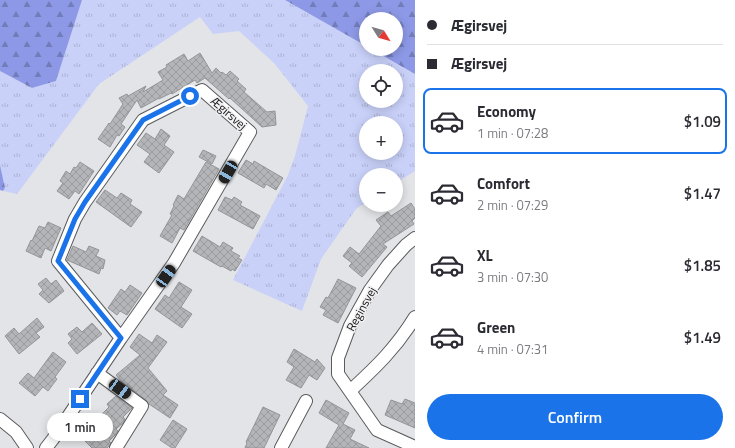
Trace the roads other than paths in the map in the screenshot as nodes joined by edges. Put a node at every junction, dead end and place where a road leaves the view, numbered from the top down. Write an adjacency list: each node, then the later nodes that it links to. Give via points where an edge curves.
1 (415, 238): 5 (street, Reginsvej, via 388,265 370,290 350,326 338,358 338,374)
2 (415, 317): 5 (street, via 394,348)
3 (121, 338): 3 (street, Ægirsvej, via 174,263 250,132 202,90 143,120 85,202 75,219 58,261); 4 (street, Ægirsvej)
4 (97, 373): 10 (street, Ægirsvej); 11 (street, via 142,406)
5 (350, 391): 8 (street, Reginsvej, via 377,430)
6 (306, 401): 12 (street)
7 (0, 419): 9 (street, via 16,432)
8 (415, 447)
9 (27, 448)
10 (46, 448)
11 (116, 448)
12 (281, 448)

